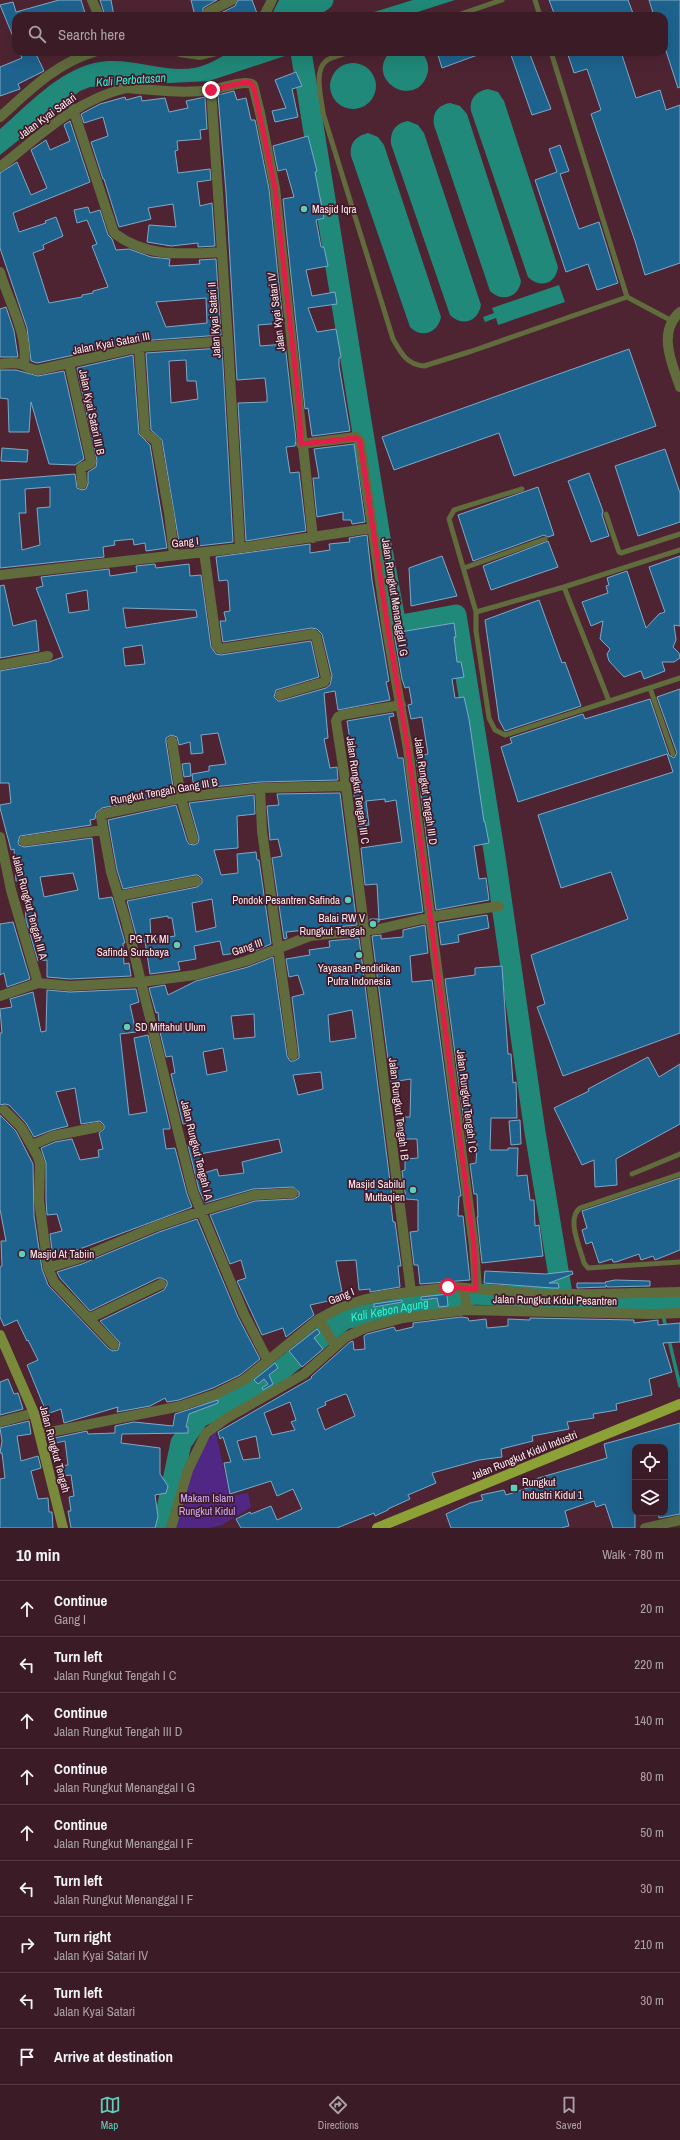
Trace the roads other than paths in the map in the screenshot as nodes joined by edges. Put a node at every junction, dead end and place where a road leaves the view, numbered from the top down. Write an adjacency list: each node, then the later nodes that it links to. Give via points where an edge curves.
1 (92, 0): 6 (street)
2 (232, 0): 7 (street)
3 (272, 0): 8 (street)
4 (502, 0): 9 (lane)
5 (535, 0): 10 (lane)
6 (96, 12)
7 (208, 12)
8 (266, 12)
9 (467, 12)
10 (539, 12)
11 (84, 56): 17 (street, via 54,71)
12 (337, 56): 21 (lane, via 321,67 319,76 323,114 393,339 403,356 417,365 424,366)
13 (552, 56): 21 (lane)
14 (252, 86): 15 (street, Jalan Kyai Satari, via 246,82); 30 (street, Jalan Kyai Satari IV, via 275,188 299,404)
15 (211, 90): 16 (street, Jalan Kyai Satari, via 182,92 126,88 95,98); 19 (street, Jalan Kyai Satari II)
16 (73, 109): 18 (street, Jalan Kyai Satari); 19 (street, via 114,234 137,246 168,254)
17 (0, 117)
18 (0, 167)
19 (221, 252): 24 (street, Jalan Kyai Satari II)
20 (0, 272): 28 (street, via 20,328 25,353)
21 (627, 297): 23 (lane)
22 (680, 312): 23 (street)
23 (672, 321): 29 (street, via 668,343)
24 (228, 341): 25 (street, Jalan Kyai Satari III); 38 (street, Jalan Kyai Satari II)
25 (139, 347): 26 (street, Jalan Kyai Satari III); 41 (street, via 145,433 156,441)
26 (69, 363): 28 (street, Jalan Kyai Satari III, via 38,370 32,370); 31 (street, Jalan Kyai Satari III B, via 91,460 91,463 81,468)
27 (0, 364): 28 (street, Jalan Kyai Satari III)
28 (24, 365)
29 (680, 387)
30 (301, 444): 34 (street, Jalan Rungkut Menanggal I G, via 359,439); 36 (street, Jalan Kyai Satari IV)
31 (82, 484)
32 (522, 489): 42 (lane, via 454,510 450,514 449,519)
33 (606, 514): 35 (lane, via 621,553)
34 (372, 528): 36 (street, Gang I); 48 (street, Jalan Rungkut Menanggal I G)
35 (680, 534)
36 (313, 538): 38 (street, Gang I)
37 (545, 539): 42 (lane)
38 (240, 548): 40 (street, Gang I)
39 (680, 550): 44 (lane)
40 (204, 552): 41 (street, Gang I); 51 (street, via 217,646 220,649 313,634 316,636 326,678 324,682)
41 (174, 555): 43 (street, Gang I)
42 (464, 568): 45 (lane)
43 (0, 575)
44 (564, 587): 45 (lane); 52 (lane)
45 (476, 612): 52 (lane, via 476,631 489,718 498,733 505,734)
46 (48, 656): 47 (street)
47 (0, 665)
48 (394, 669): 53 (street, Jalan Rungkut Tengah III D)
49 (680, 678): 50 (lane)
50 (650, 688): 52 (lane); 55 (lane)
51 (280, 695)
52 (609, 701)
53 (401, 705): 56 (street, Jalan Rungkut Tengah III C, via 338,717 336,721); 66 (street, Jalan Rungkut Tengah III D)
54 (172, 741): 58 (street)
55 (673, 754)
56 (346, 786): 57 (street, Rungkut Tengah Gang III B); 67 (street, Jalan Rungkut Tengah III C)
57 (260, 788): 58 (street, Rungkut Tengah Gang III B); 68 (street, via 262,831)
58 (181, 798): 59 (street, Rungkut Tengah Gang III B, via 103,814); 61 (street)
59 (103, 830): 62 (street); 64 (street, Rungkut Tengah Gang III B, via 111,872)
60 (0, 837): 70 (street, Jalan Rungkut Tengah III A, via 11,890)
61 (193, 839)
62 (24, 841)
63 (196, 881): 64 (street)
64 (119, 896): 69 (street, Rungkut Tengah Gang III B)
65 (499, 906): 66 (street, Gang III)
66 (430, 917): 67 (street, Gang III); 84 (street, Jalan Rungkut Tengah I C, via 474,1246)
67 (364, 930): 68 (street, Gang III, via 310,936); 86 (street, Jalan Rungkut Tengah I B)
68 (278, 949): 69 (street, Gang III, via 195,975); 72 (street)
69 (141, 982): 70 (street, Gang III, via 70,986); 80 (street, Jalan Rungkut Tengah I A, via 193,1192)
70 (38, 983): 71 (street, Gang III)
71 (0, 996)
72 (294, 1055)
73 (4, 1110): 75 (street, via 21,1127)
74 (98, 1127): 75 (street, via 53,1136)
75 (32, 1145): 82 (street, via 40,1163 39,1200)
76 (680, 1154): 77 (lane)
77 (632, 1174)
78 (680, 1174): 81 (lane, via 580,1208 575,1212 573,1220 584,1263 588,1268)
79 (294, 1193): 80 (street, via 254,1195)
80 (201, 1211): 82 (street); 95 (street, Jalan Rungkut Tengah I A, via 244,1314)
81 (680, 1262)
82 (48, 1268): 90 (street, via 54,1282)
83 (160, 1284): 90 (street)
84 (476, 1289): 85 (street, Gang I); 87 (street, Gang I, via 552,1295)
85 (465, 1290): 86 (street, Gang I, via 448,1287); 88 (street)
86 (410, 1292): 91 (street, Gang I, via 363,1300 341,1307)
87 (680, 1292)
88 (467, 1307): 89 (street, Jalan Rungkut Kidul Pesantren); 94 (street, Jalan Rungkut Kidul Pesantren, via 403,1318 365,1328 346,1336)
89 (680, 1313)
90 (90, 1318): 93 (street)
91 (320, 1322): 94 (street); 95 (street, Gang I)
92 (0, 1335): 97 (main road, Jalan Rungkut Tengah)
93 (114, 1345)
94 (335, 1346): 102 (street, Jalan Rungkut Kidul Pesantren, via 304,1374 227,1418 206,1433 188,1470)
95 (268, 1361): 99 (street, Gang I, via 244,1380 216,1394 181,1406)
96 (680, 1405): 103 (main road, Jalan Rungkut Kidul Industri)
97 (34, 1413): 98 (street); 99 (main road, Jalan Rungkut Tengah)
98 (0, 1422)
99 (40, 1434): 101 (main road, Jalan Rungkut Tengah)
100 (680, 1520): 104 (street)
101 (63, 1528)
102 (171, 1528)
103 (377, 1528)
104 (645, 1528)

